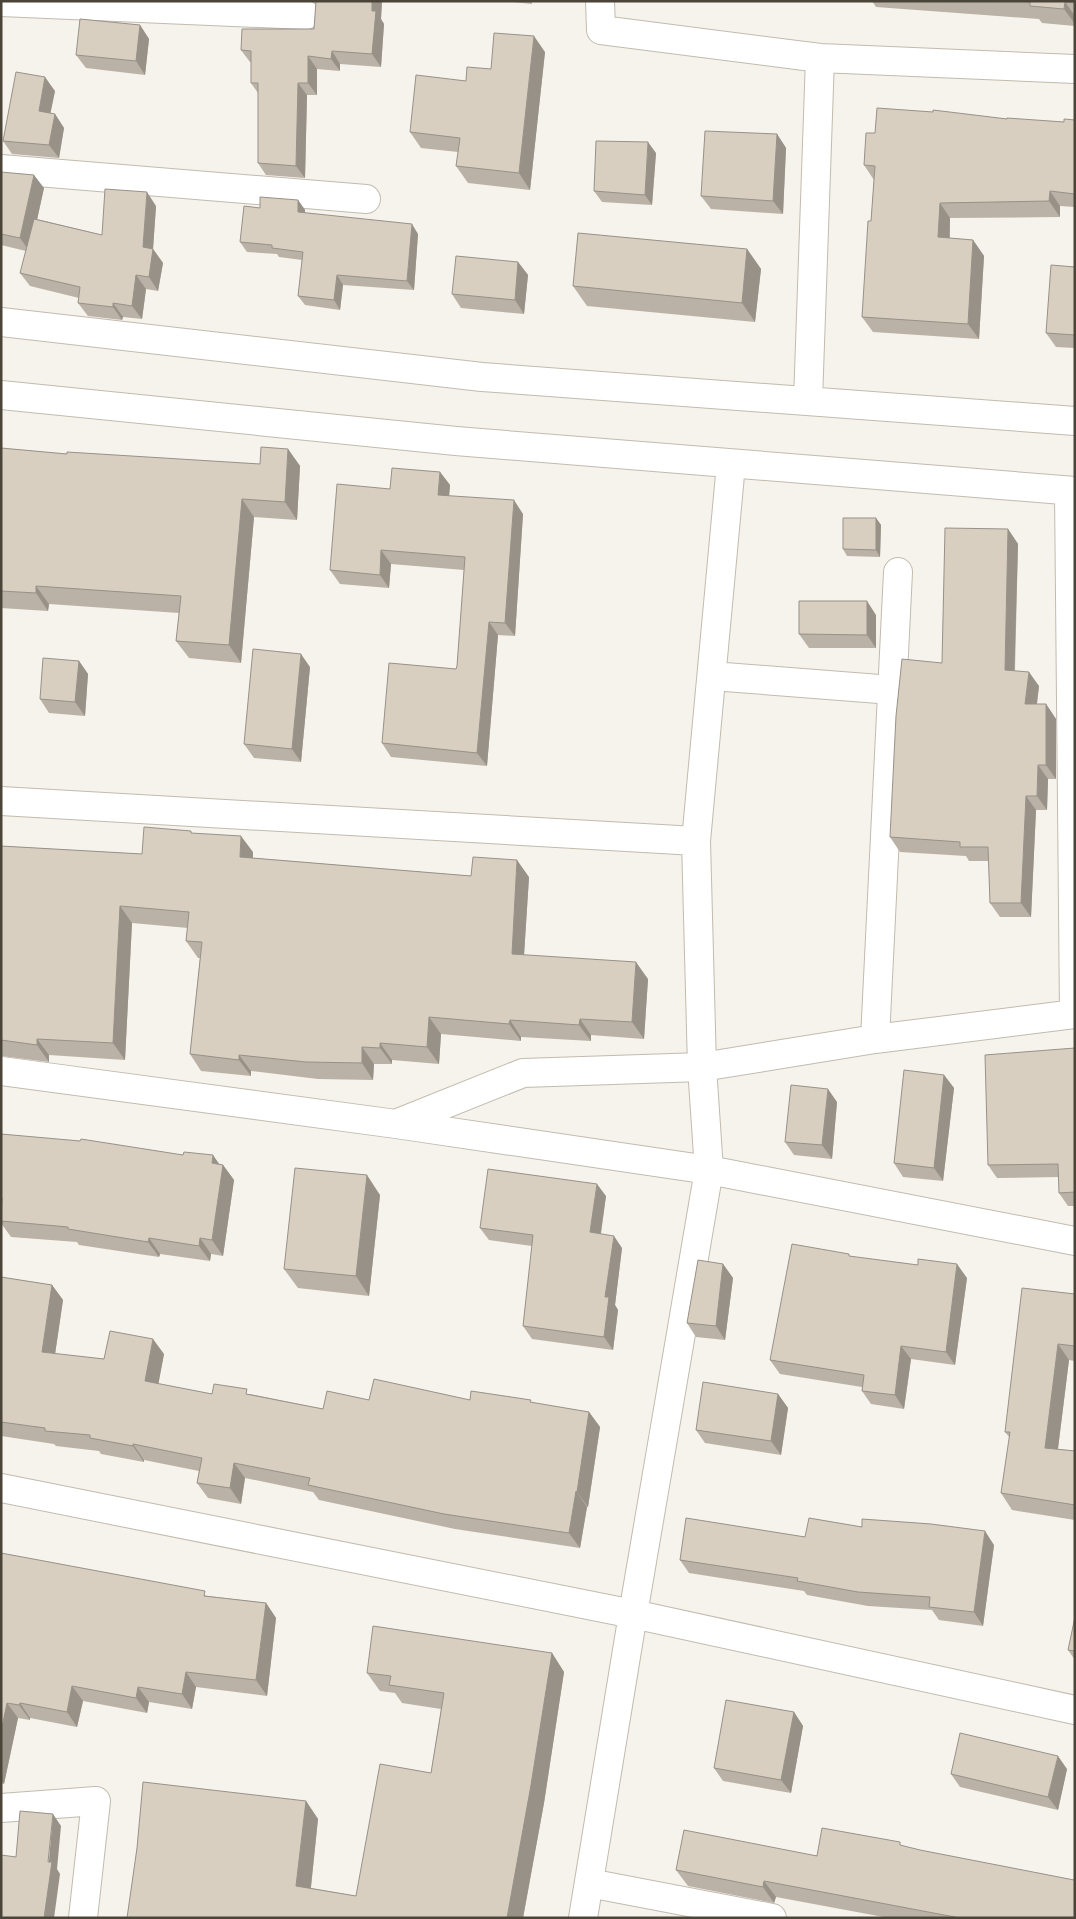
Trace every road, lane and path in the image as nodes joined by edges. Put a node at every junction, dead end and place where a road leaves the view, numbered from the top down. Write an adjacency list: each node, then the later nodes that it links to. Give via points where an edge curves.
1 (600, 1): 4 (street, via 601,30)
2 (1, 2): 3 (street)
3 (306, 15)
4 (820, 58): 5 (street); 10 (street)
5 (1075, 69)
6 (1, 169): 7 (street)
7 (366, 199)
8 (1, 322): 10 (street, via 482,377)
9 (1, 395): 12 (street, via 456,441)
10 (808, 401): 11 (street)
11 (1075, 421)
12 (731, 464): 13 (street); 15 (street)
13 (1072, 491): 19 (street)
14 (898, 572): 16 (street)
15 (712, 676): 16 (street); 18 (street)
16 (892, 690): 20 (street)
17 (1, 801): 18 (street)
18 (696, 841): 21 (street)
19 (1074, 1014): 20 (street)
20 (875, 1040): 21 (street)
21 (702, 1067): 23 (street, via 523,1073); 24 (street)
22 (1, 1070): 23 (street)
23 (396, 1124): 24 (street)
24 (709, 1170): 25 (street); 27 (street)
25 (1075, 1241)
26 (1, 1488): 27 (street)
27 (633, 1614): 28 (street); 30 (street)
28 (1075, 1710)
29 (1, 1808): 31 (street, via 96,1801)
30 (589, 1883): 32 (street); 33 (street)
31 (83, 1918)
32 (583, 1918)
33 (772, 1918)

